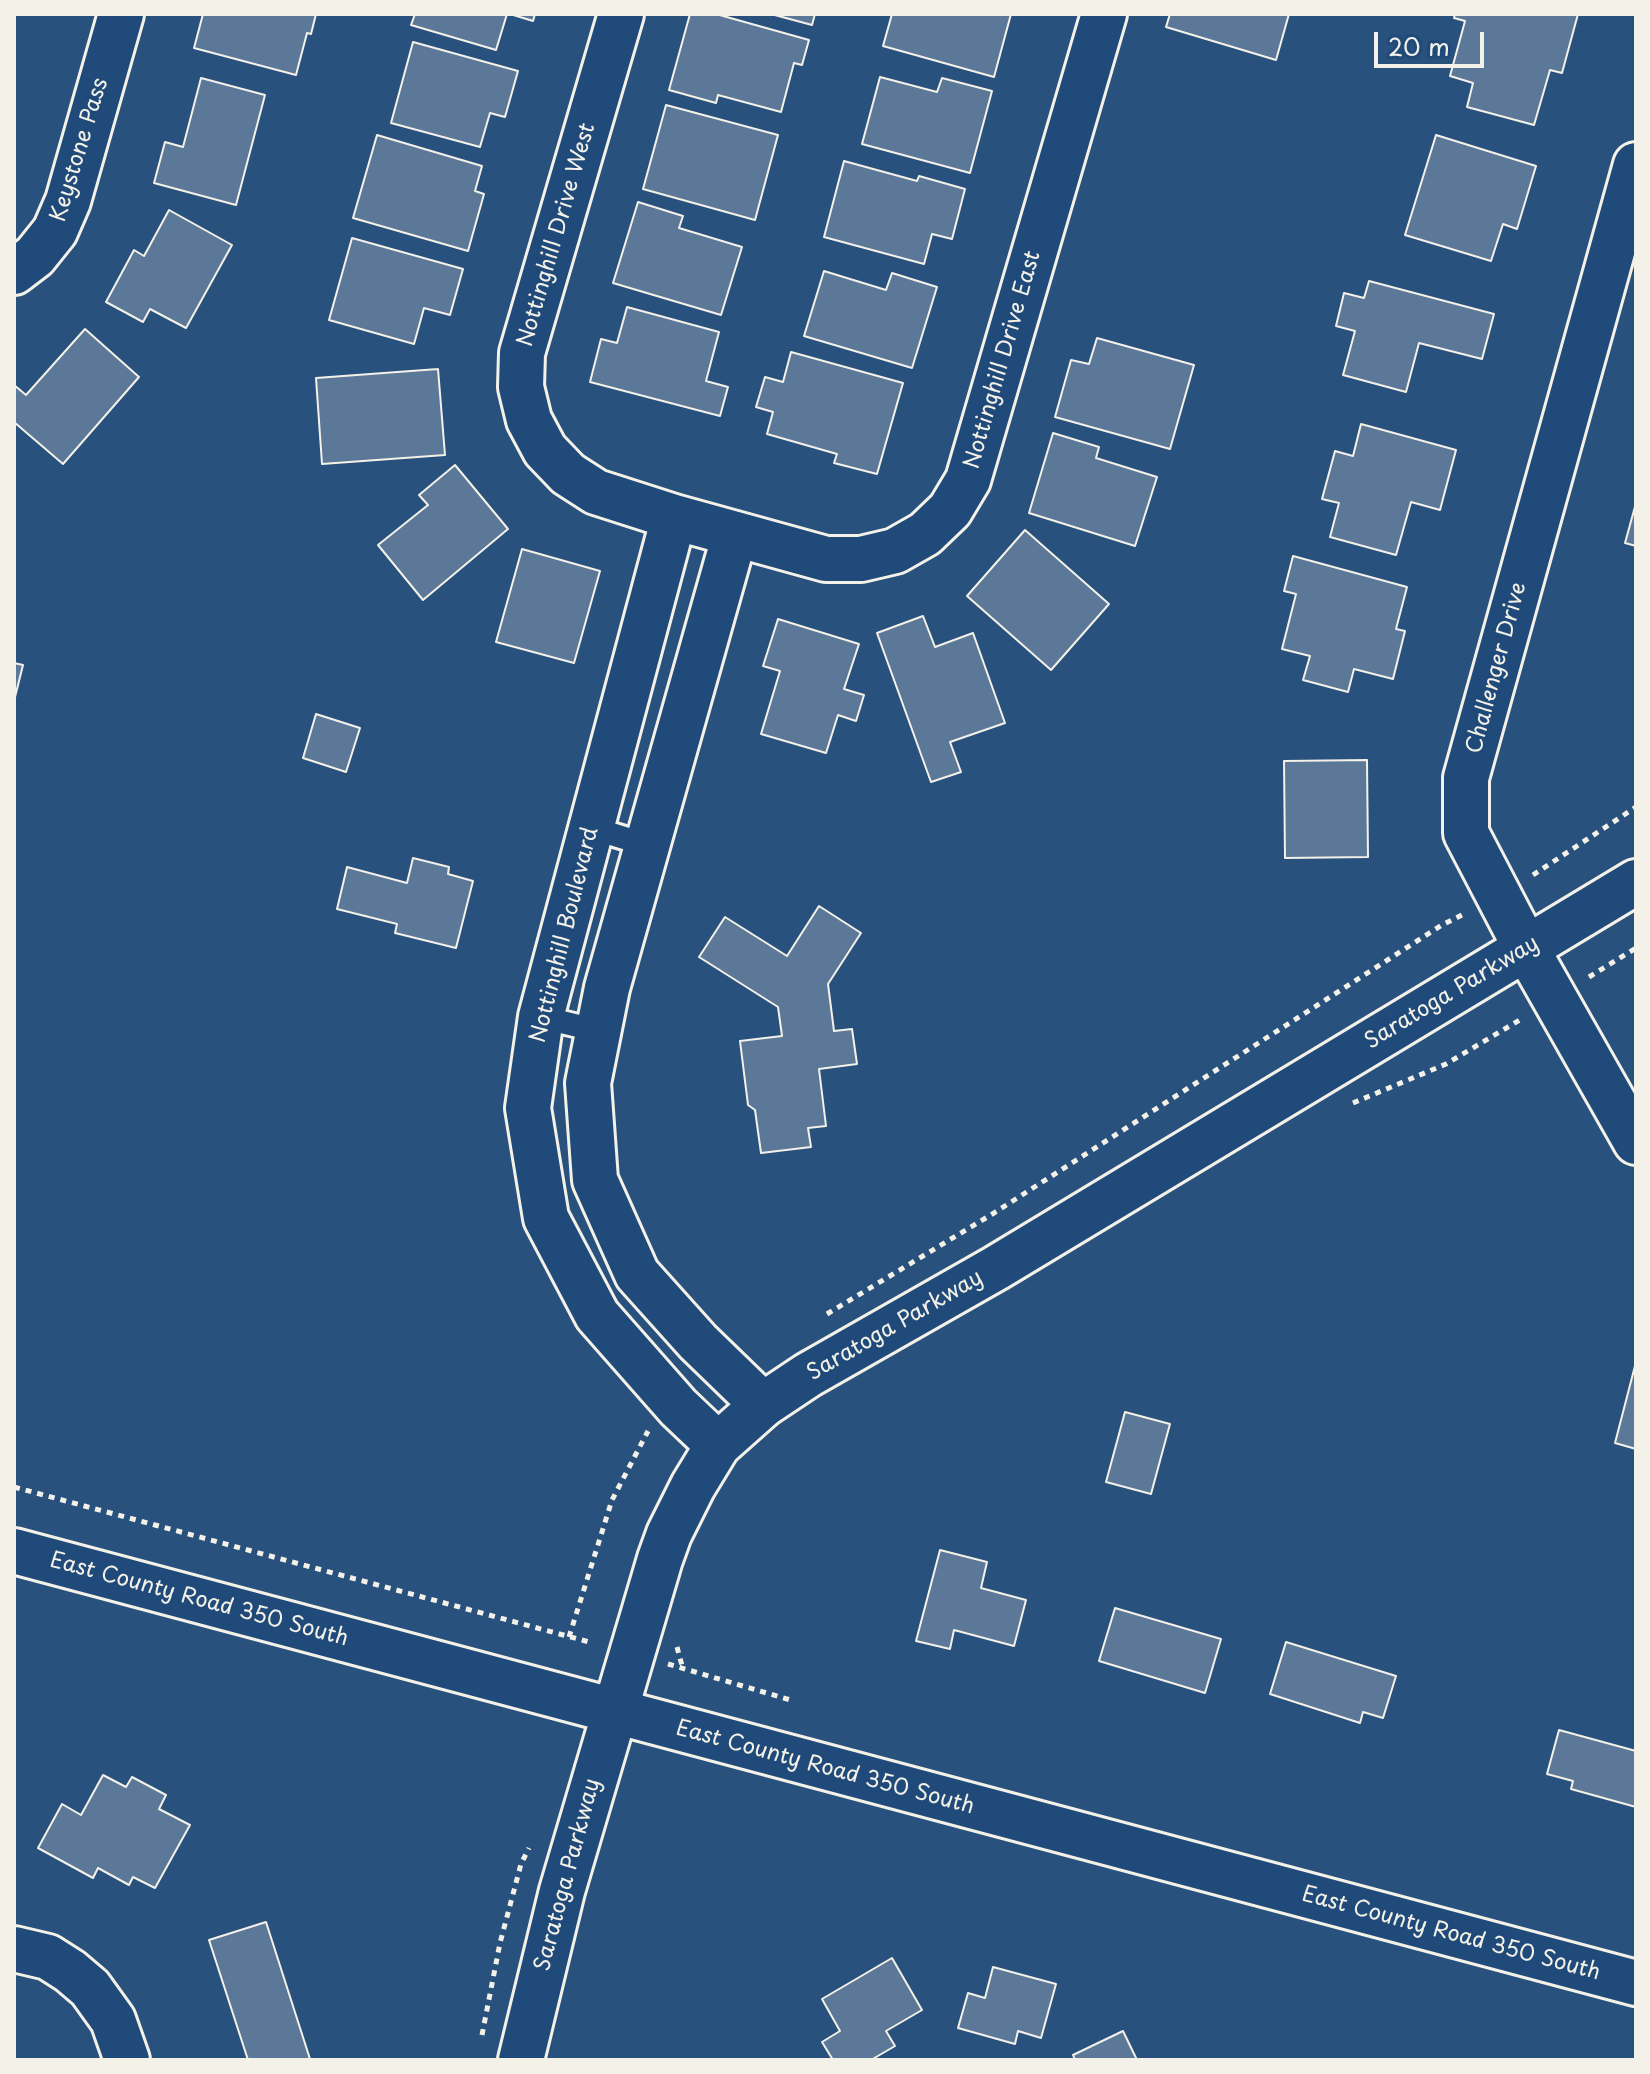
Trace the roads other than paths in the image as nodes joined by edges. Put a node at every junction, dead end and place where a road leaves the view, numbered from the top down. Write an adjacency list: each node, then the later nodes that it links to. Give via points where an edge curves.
1 (121, 14): 5 (street, Keystone Pass, via 68,201 55,231)
2 (621, 14): 6 (street, Nottinghill Drive West, via 522,353 521,387 529,420 545,450 568,474 596,492)
3 (1104, 14): 7 (street, Nottinghill Drive East, via 968,480 950,510 925,534 895,551 861,559 826,559)
4 (1636, 165): 11 (street, Challenger Drive, via 1466,778 1466,833)
5 (14, 272)
6 (674, 517): 7 (street, Nottinghill Drive East); 8 (street, Nottinghill Boulevard)
7 (735, 534): 9 (street)
8 (592, 828): 9 (lane); 12 (street, Nottinghill Boulevard)
9 (647, 845): 13 (street)
10 (1636, 882): 11 (street, Saratoga Parkway)
11 (1526, 948): 14 (street, Challenger Drive); 15 (street, Saratoga Parkway)
12 (541, 1017): 13 (lane); 16 (street, Nottinghill Boulevard, via 528,1108 546,1218 597,1315)
13 (599, 1031): 15 (street, via 588,1083 595,1180 637,1274)
14 (1636, 1142)
15 (763, 1405): 16 (street, Saratoga Parkway)
16 (718, 1445): 18 (street, Saratoga Parkway, via 669,1534)
17 (14, 1551): 18 (street, East County Road 350 South)
18 (614, 1712): 20 (street, East County Road 350 South); 22 (street, Saratoga Parkway, via 562,1891)
19 (14, 1949): 21 (street, via 48,1957 90,1988 113,2020)
20 (1636, 1983)
21 (127, 2060)
22 (521, 2060)

